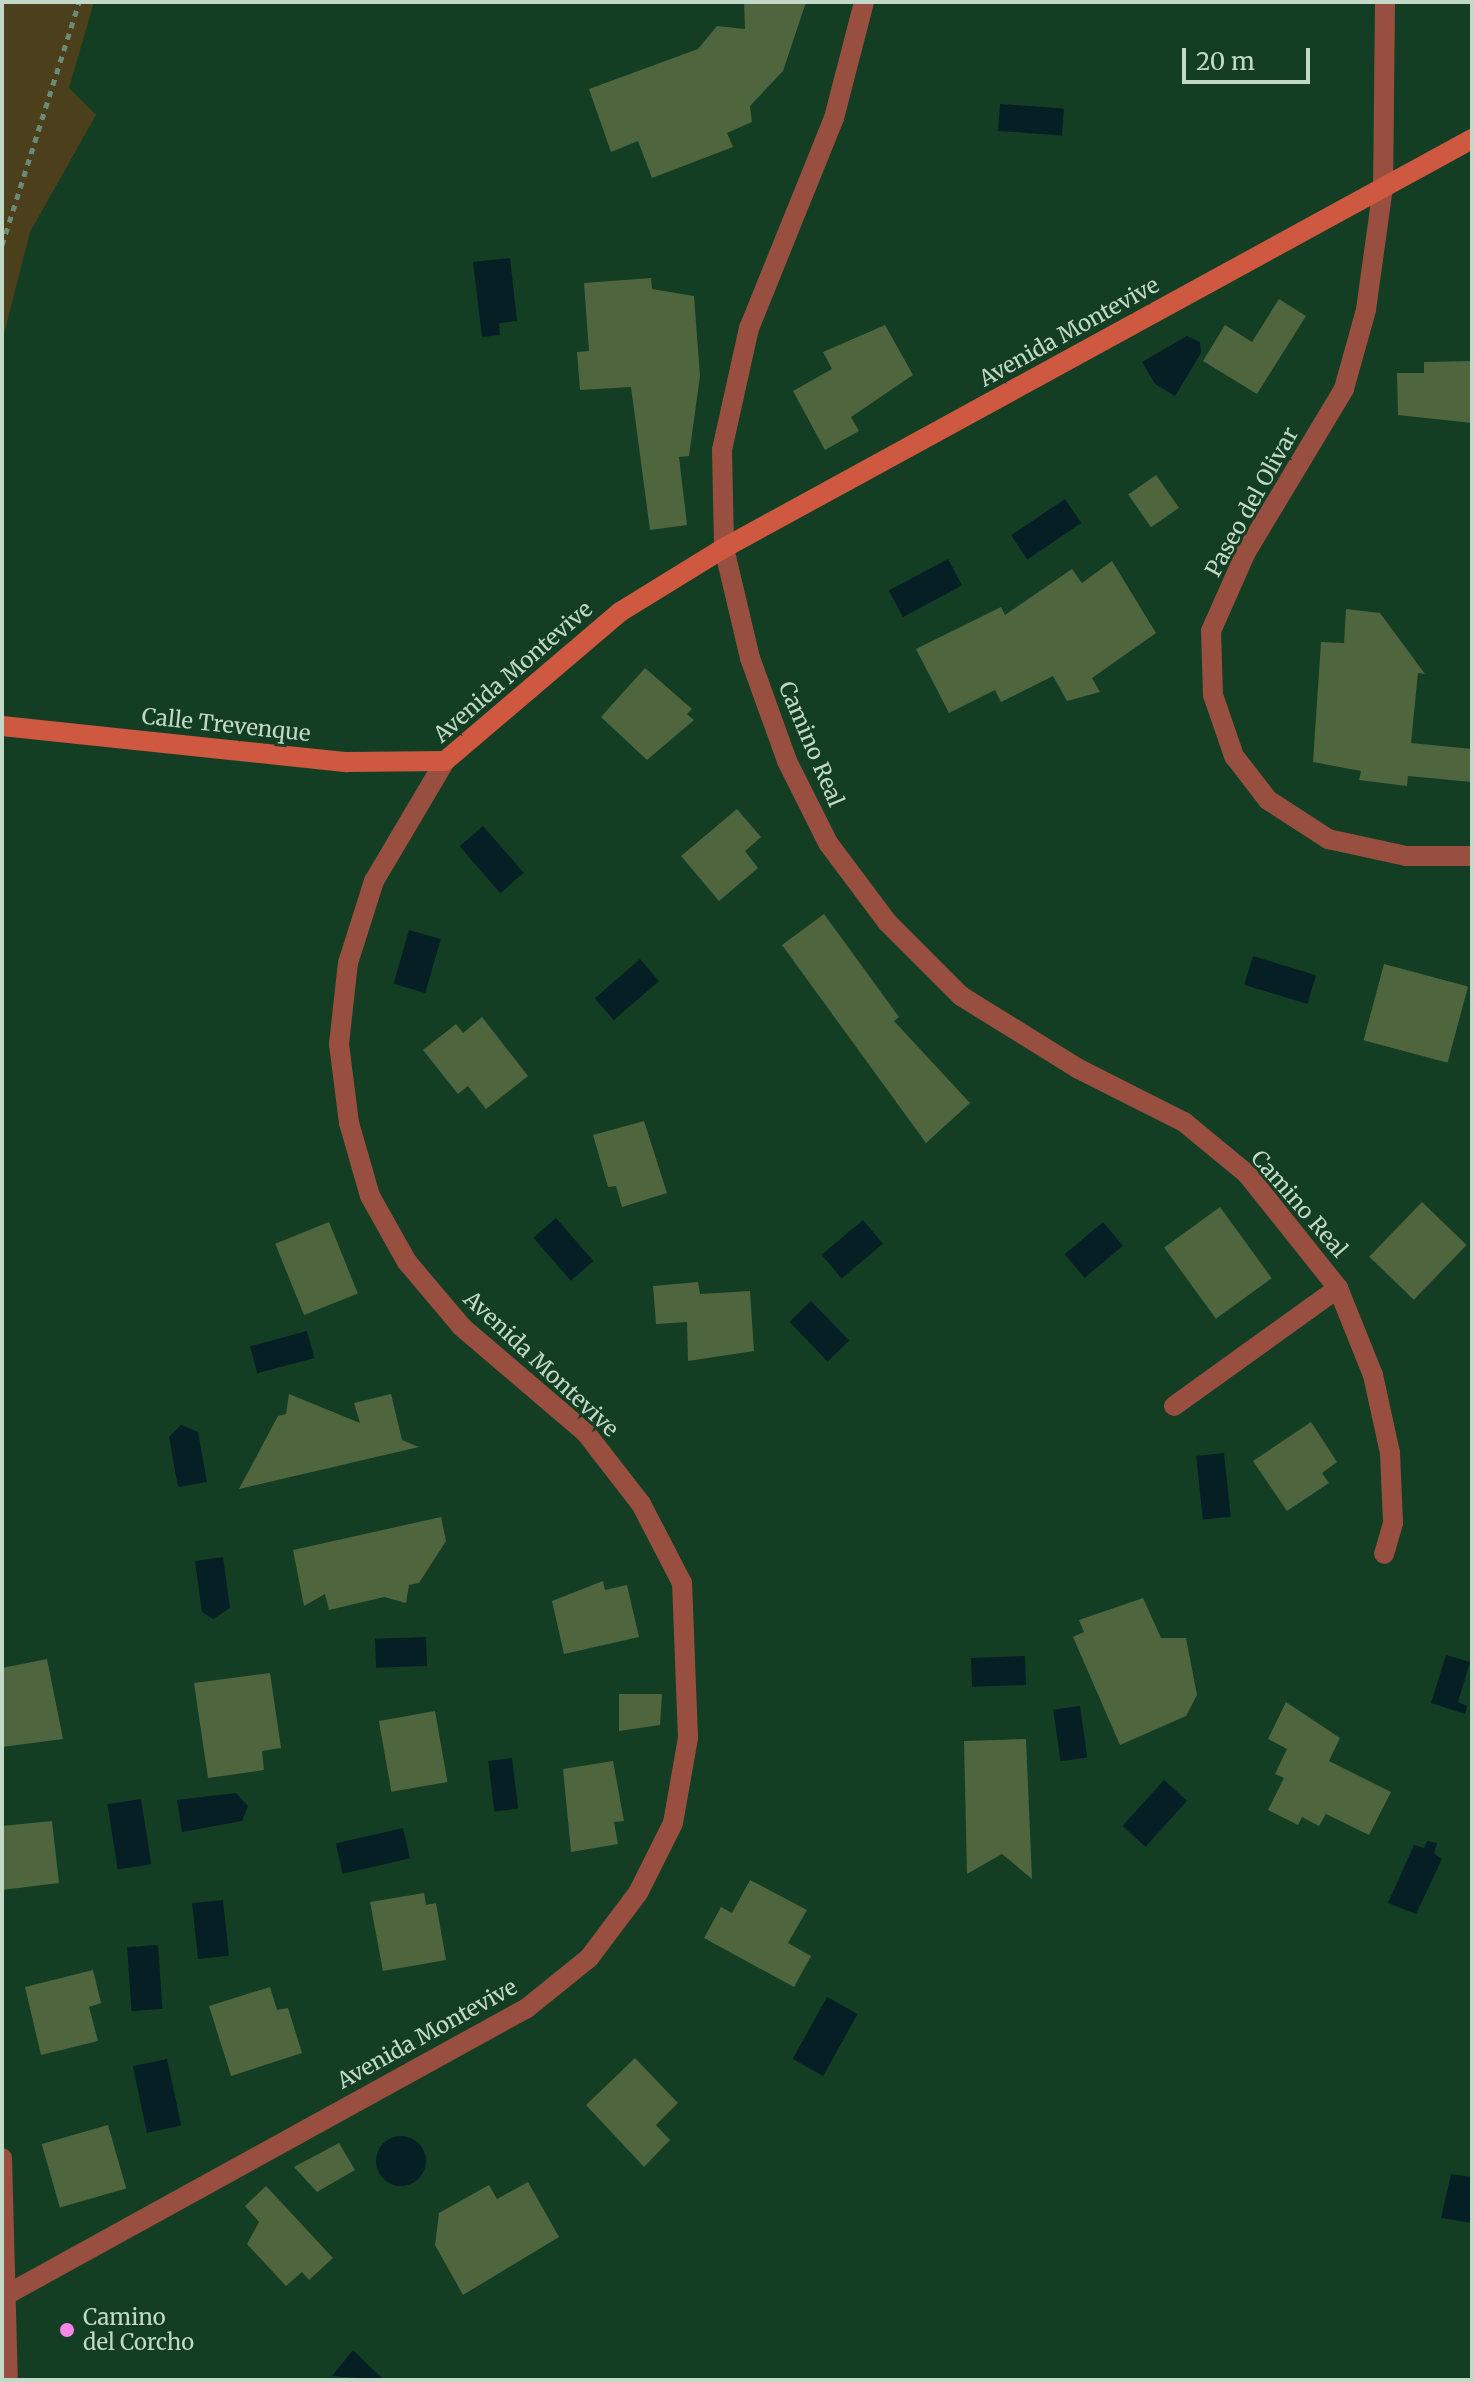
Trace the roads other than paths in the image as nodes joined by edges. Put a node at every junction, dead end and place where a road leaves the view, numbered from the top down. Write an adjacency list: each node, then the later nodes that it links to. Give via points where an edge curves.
1 (864, 2): 5 (street, Camino Real, via 834,118 749,328 722,450)
2 (1385, 2): 4 (street, Paseo del Olivar)
3 (1472, 139): 4 (street, Avenida Montevive)
4 (1383, 187): 5 (street, Avenida Montevive); 8 (street, Paseo del Olivar, via 1366,310 1344,389 1246,552 1211,631 1213,695 1234,756 1268,800 1328,839 1406,856)
5 (724, 548): 7 (street, Avenida Montevive, via 620,612); 9 (street, Camino Real, via 750,658 787,761 828,843 887,922 961,996 1077,1068 1184,1122 1247,1174)
6 (2, 726): 7 (street, Calle Trevenque, via 347,762)
7 (445, 761): 13 (street, Avenida Montevive, via 374,881 348,963 339,1044 349,1123 370,1196 407,1262 462,1327 586,1433 641,1504 682,1583 688,1738 673,1823 638,1893 589,1958 527,2008)
8 (1472, 856)
9 (1338, 1288): 10 (street, Camino Real); 11 (street, Camino Real, via 1373,1375 1390,1453 1393,1523)
10 (1174, 1406)
11 (1384, 1554)
12 (2, 2158): 13 (street)
13 (6, 2295): 14 (street)
14 (8, 2380)

